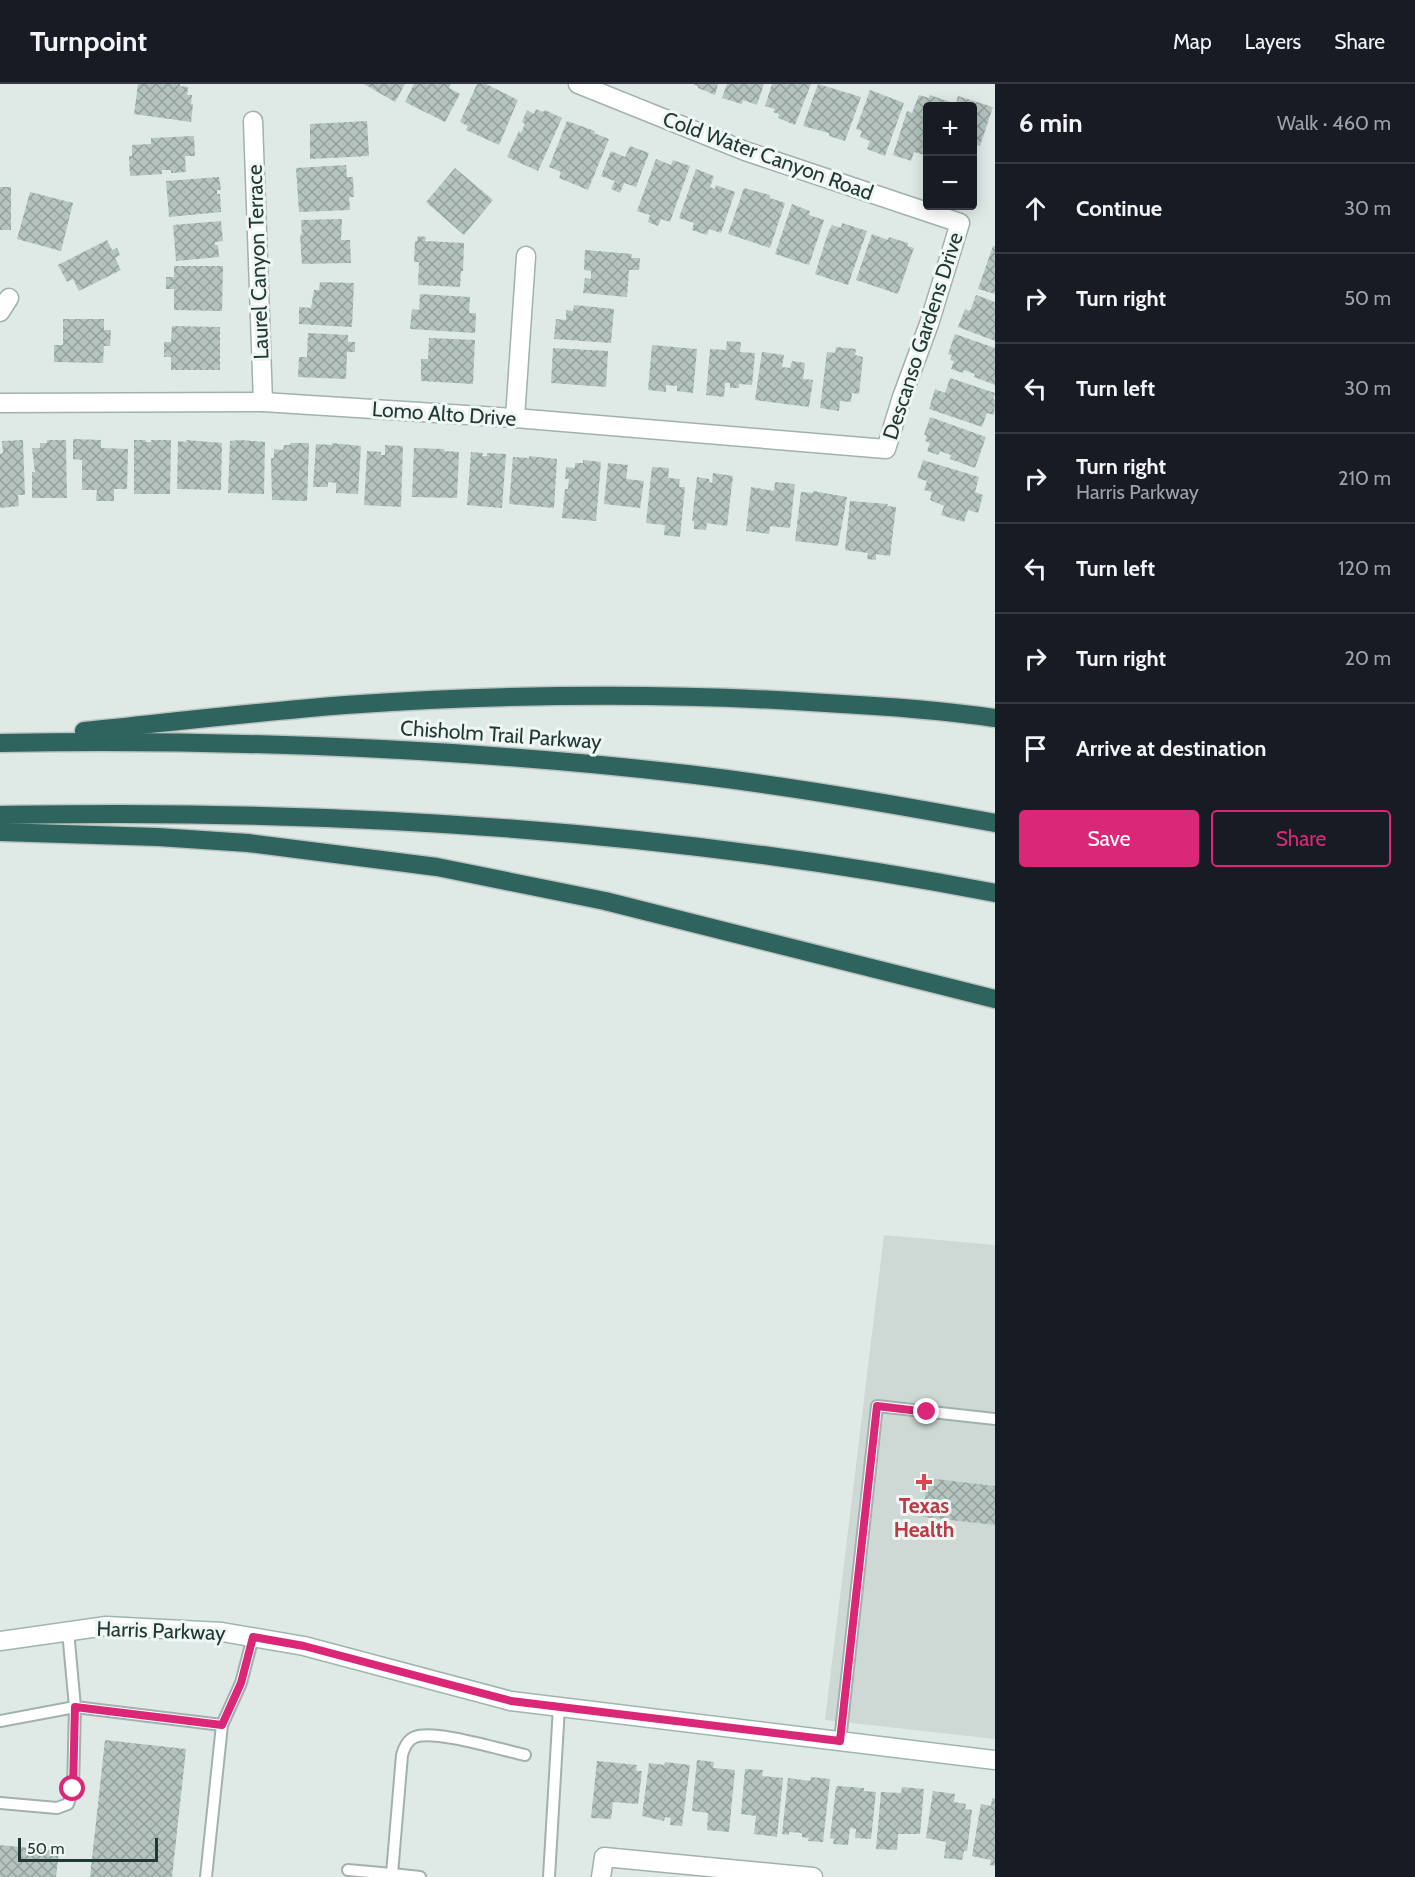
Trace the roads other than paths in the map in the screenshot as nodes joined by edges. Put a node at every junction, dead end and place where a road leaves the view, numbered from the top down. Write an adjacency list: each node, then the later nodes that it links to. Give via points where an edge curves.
1 (578, 84): 3 (street, Cold Water Canyon Road, via 746,151)
2 (253, 121): 5 (street, Laurel Canyon Terrace)
3 (960, 223): 8 (street, Descanso Gardens Drive)
4 (526, 256): 7 (street)
5 (263, 402): 6 (street, Lomo Alto Drive); 7 (street, Lomo Alto Drive)
6 (0, 403)
7 (515, 418): 8 (street, Lomo Alto Drive)
8 (886, 449)
9 (995, 718): 10 (highway, via 718,696 514,697 345,705)
10 (0, 741): 12 (highway, Chisholm Trail Parkway, via 273,743 543,760 689,774)
11 (0, 815): 14 (highway, via 243,814 486,827 735,851)
12 (995, 823)
13 (0, 832): 15 (highway, via 248,843 437,867 604,901)
14 (995, 893)
15 (995, 999)
16 (995, 1419): 24 (lane, via 877,1406)
17 (68, 1631): 18 (street, Harris Parkway, via 106,1626); 19 (street, Harris Parkway); 20 (lane)
18 (253, 1637): 21 (street, Harris Parkway, via 304,1646 511,1701); 23 (lane, via 241,1683)
19 (0, 1641)
20 (75, 1707): 22 (lane); 23 (lane); 27 (lane, via 73,1789 68,1804 57,1808)
21 (559, 1707): 24 (street, Harris Parkway); 32 (lane)
22 (0, 1721)
23 (222, 1725): 30 (lane)
24 (840, 1741): 26 (street, Harris Parkway)
25 (525, 1755): 29 (lane, via 432,1735 414,1737 405,1745)
26 (995, 1760)
27 (0, 1803)
28 (348, 1870): 29 (lane)
29 (392, 1874): 31 (lane)
30 (206, 1877)
31 (420, 1877)
32 (549, 1877)
33 (601, 1877): 34 (street, via 604,1857)
34 (813, 1877)

